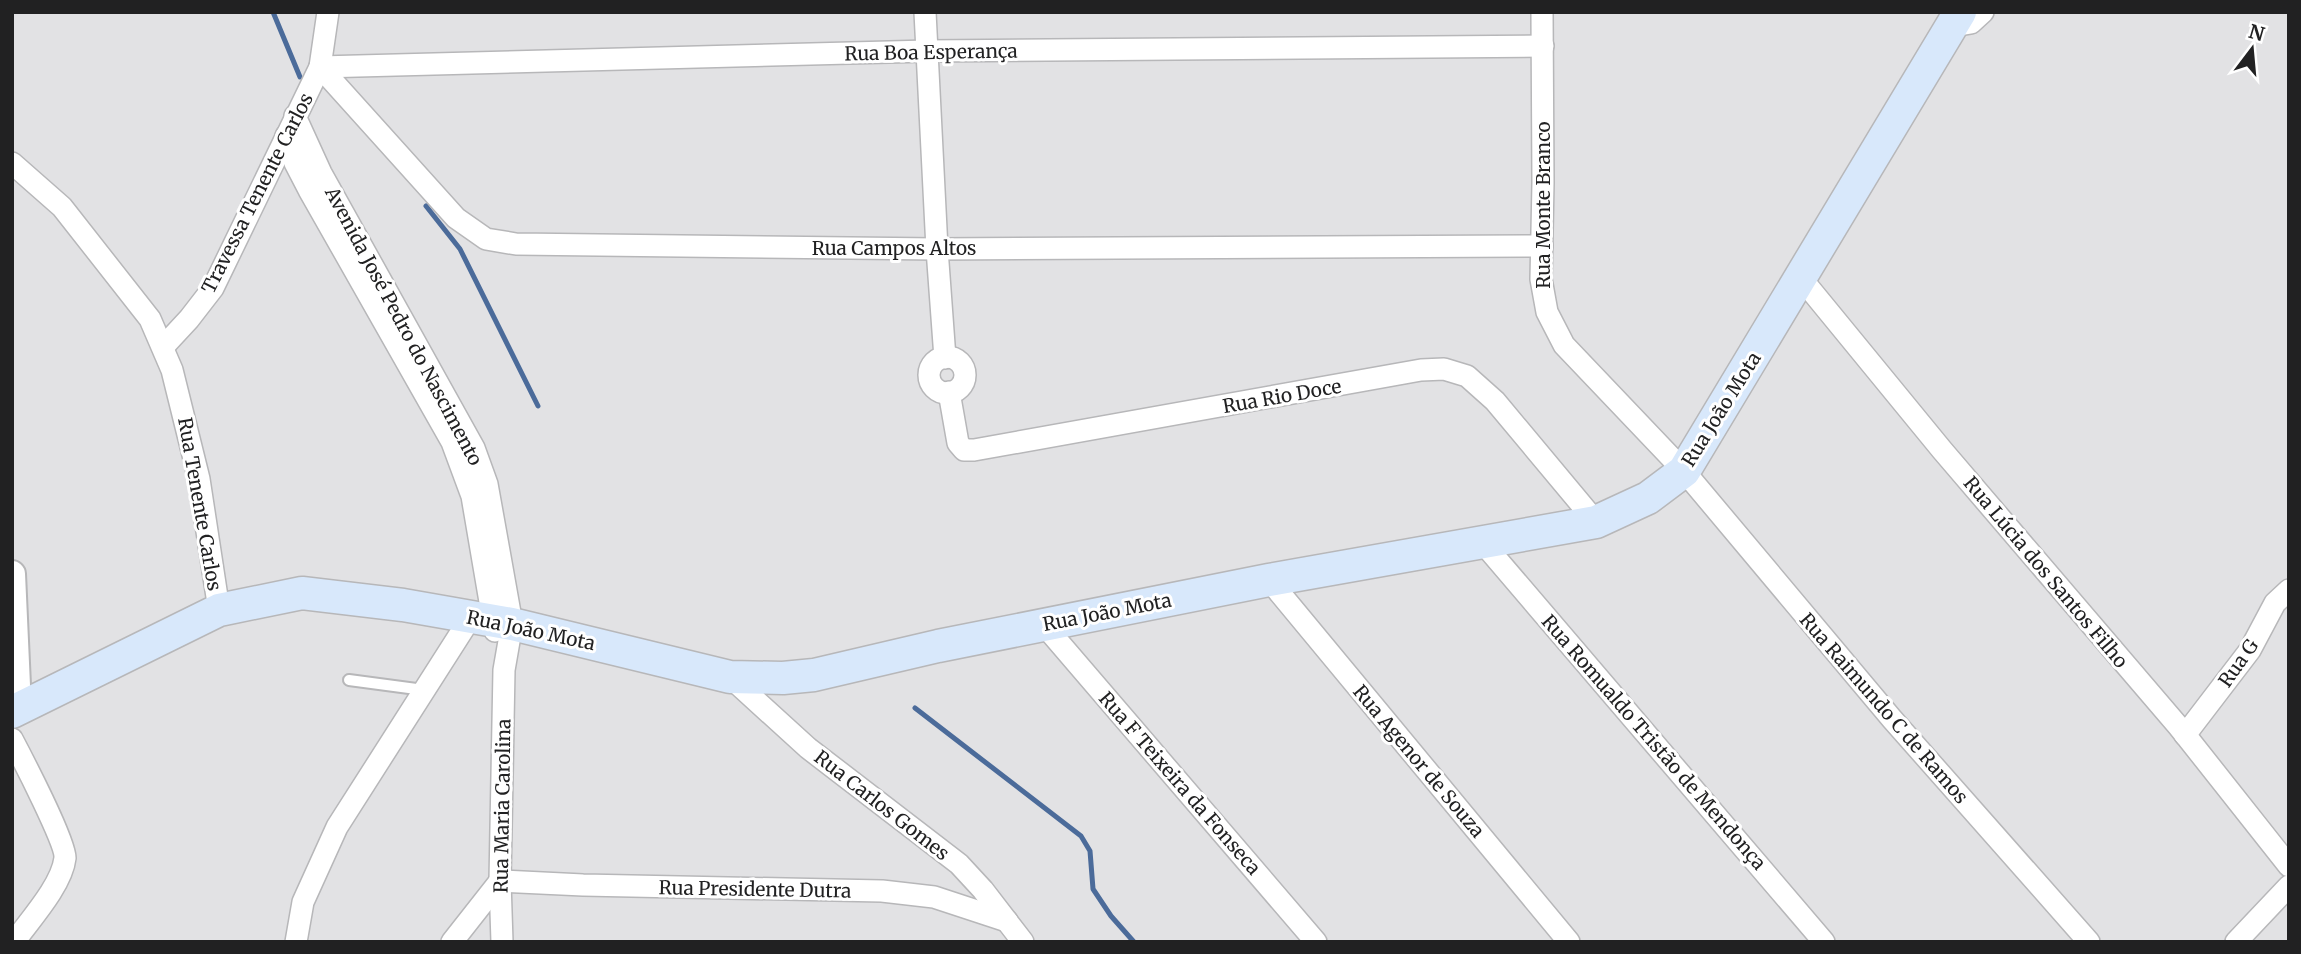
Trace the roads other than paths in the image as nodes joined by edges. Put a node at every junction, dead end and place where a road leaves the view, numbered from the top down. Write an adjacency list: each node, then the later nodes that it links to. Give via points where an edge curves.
1 (328, 12): 8 (street, Travessa Tenente Carlos)
2 (925, 12): 7 (street)
3 (1542, 12): 6 (street, Rua Monte Branco)
4 (1983, 12): 5 (street, via 1971,23)
5 (1956, 19): 14 (main road, Rua João Mota)
6 (1543, 46): 7 (street, Rua Boa Esperança); 12 (street, Rua Monte Branco)
7 (928, 51): 8 (street, Rua Boa Esperança); 13 (street)
8 (320, 67): 9 (street, Travessa Tenente Carlos); 13 (street, Rua Campos Altos, via 456,218 486,239 516,244)
9 (295, 116): 10 (street, Travessa Tenente Carlos); 23 (street, Avenida José Pedro do Nascimento, via 321,173 474,448 487,484)
10 (286, 136): 15 (street, Travessa Tenente Carlos, via 213,288); 23 (street, Avenida José Pedro do Nascimento, via 309,190 452,442 472,496)
11 (12, 163): 15 (street, Rua Tenente Carlos, via 62,207 150,319)
12 (1542, 246): 13 (street, Rua Campos Altos); 16 (street, Rua Monte Branco, via 1547,312 1564,345)
13 (937, 248): 17 (street, Rua Rio Doce, via 945,358 958,361 965,373 961,386 949,393 958,443 964,450 1444,369 1467,376 1495,401)
14 (1801, 278): 16 (main road, Rua João Mota); 29 (street, Rua Lúcia dos Santos Filho)
15 (163, 347): 22 (street, Rua Tenente Carlos, via 173,370 199,479)
16 (1684, 471): 17 (main road, Rua João Mota, via 1648,498); 42 (street, Rua Raimundo C de Ramos, via 1892,719)
17 (1596, 522): 18 (main road, Rua João Mota)
18 (1483, 543): 20 (main road, Rua João Mota); 41 (street, Rua Romualdo Tristão de Mendonça)
19 (12, 574): 28 (street)
20 (1269, 580): 24 (main road, Rua João Mota); 40 (street, Rua Agenor de Souza)
21 (2289, 590): 29 (street, Rua G, via 2275,603 2250,649)
22 (219, 610): 23 (main road, Rua João Mota, via 302,593); 28 (main road, Rua João Mota)
23 (492, 620): 25 (main road, Rua João Mota); 27 (street); 31 (street, Rua Maria Carolina, via 504,670)
24 (1044, 625): 25 (main road, Rua João Mota, via 814,675); 39 (street, Rua F Teixeira da Fonseca)
25 (730, 677): 33 (street, Rua Carlos Gomes, via 808,748 959,864)
26 (349, 680): 27 (lane)
27 (425, 690): 35 (street, via 337,827 303,902)
28 (14, 719): 34 (street, via 65,857 58,880)
29 (2185, 735): 30 (street, Rua Lúcia dos Santos Filho)
30 (2289, 866)
31 (500, 881): 33 (street, Rua Presidente Dutra, via 882,891 934,897); 36 (street); 37 (street, Rua Maria Carolina)
32 (2289, 886): 43 (street)
33 (1007, 921): 38 (street, Rua Carlos Gomes)
34 (14, 942)
35 (296, 942)
36 (452, 942)
37 (502, 942)
38 (1023, 942)
39 (1317, 942)
40 (1569, 942)
41 (1825, 942)
42 (2089, 942)
43 (2236, 942)

